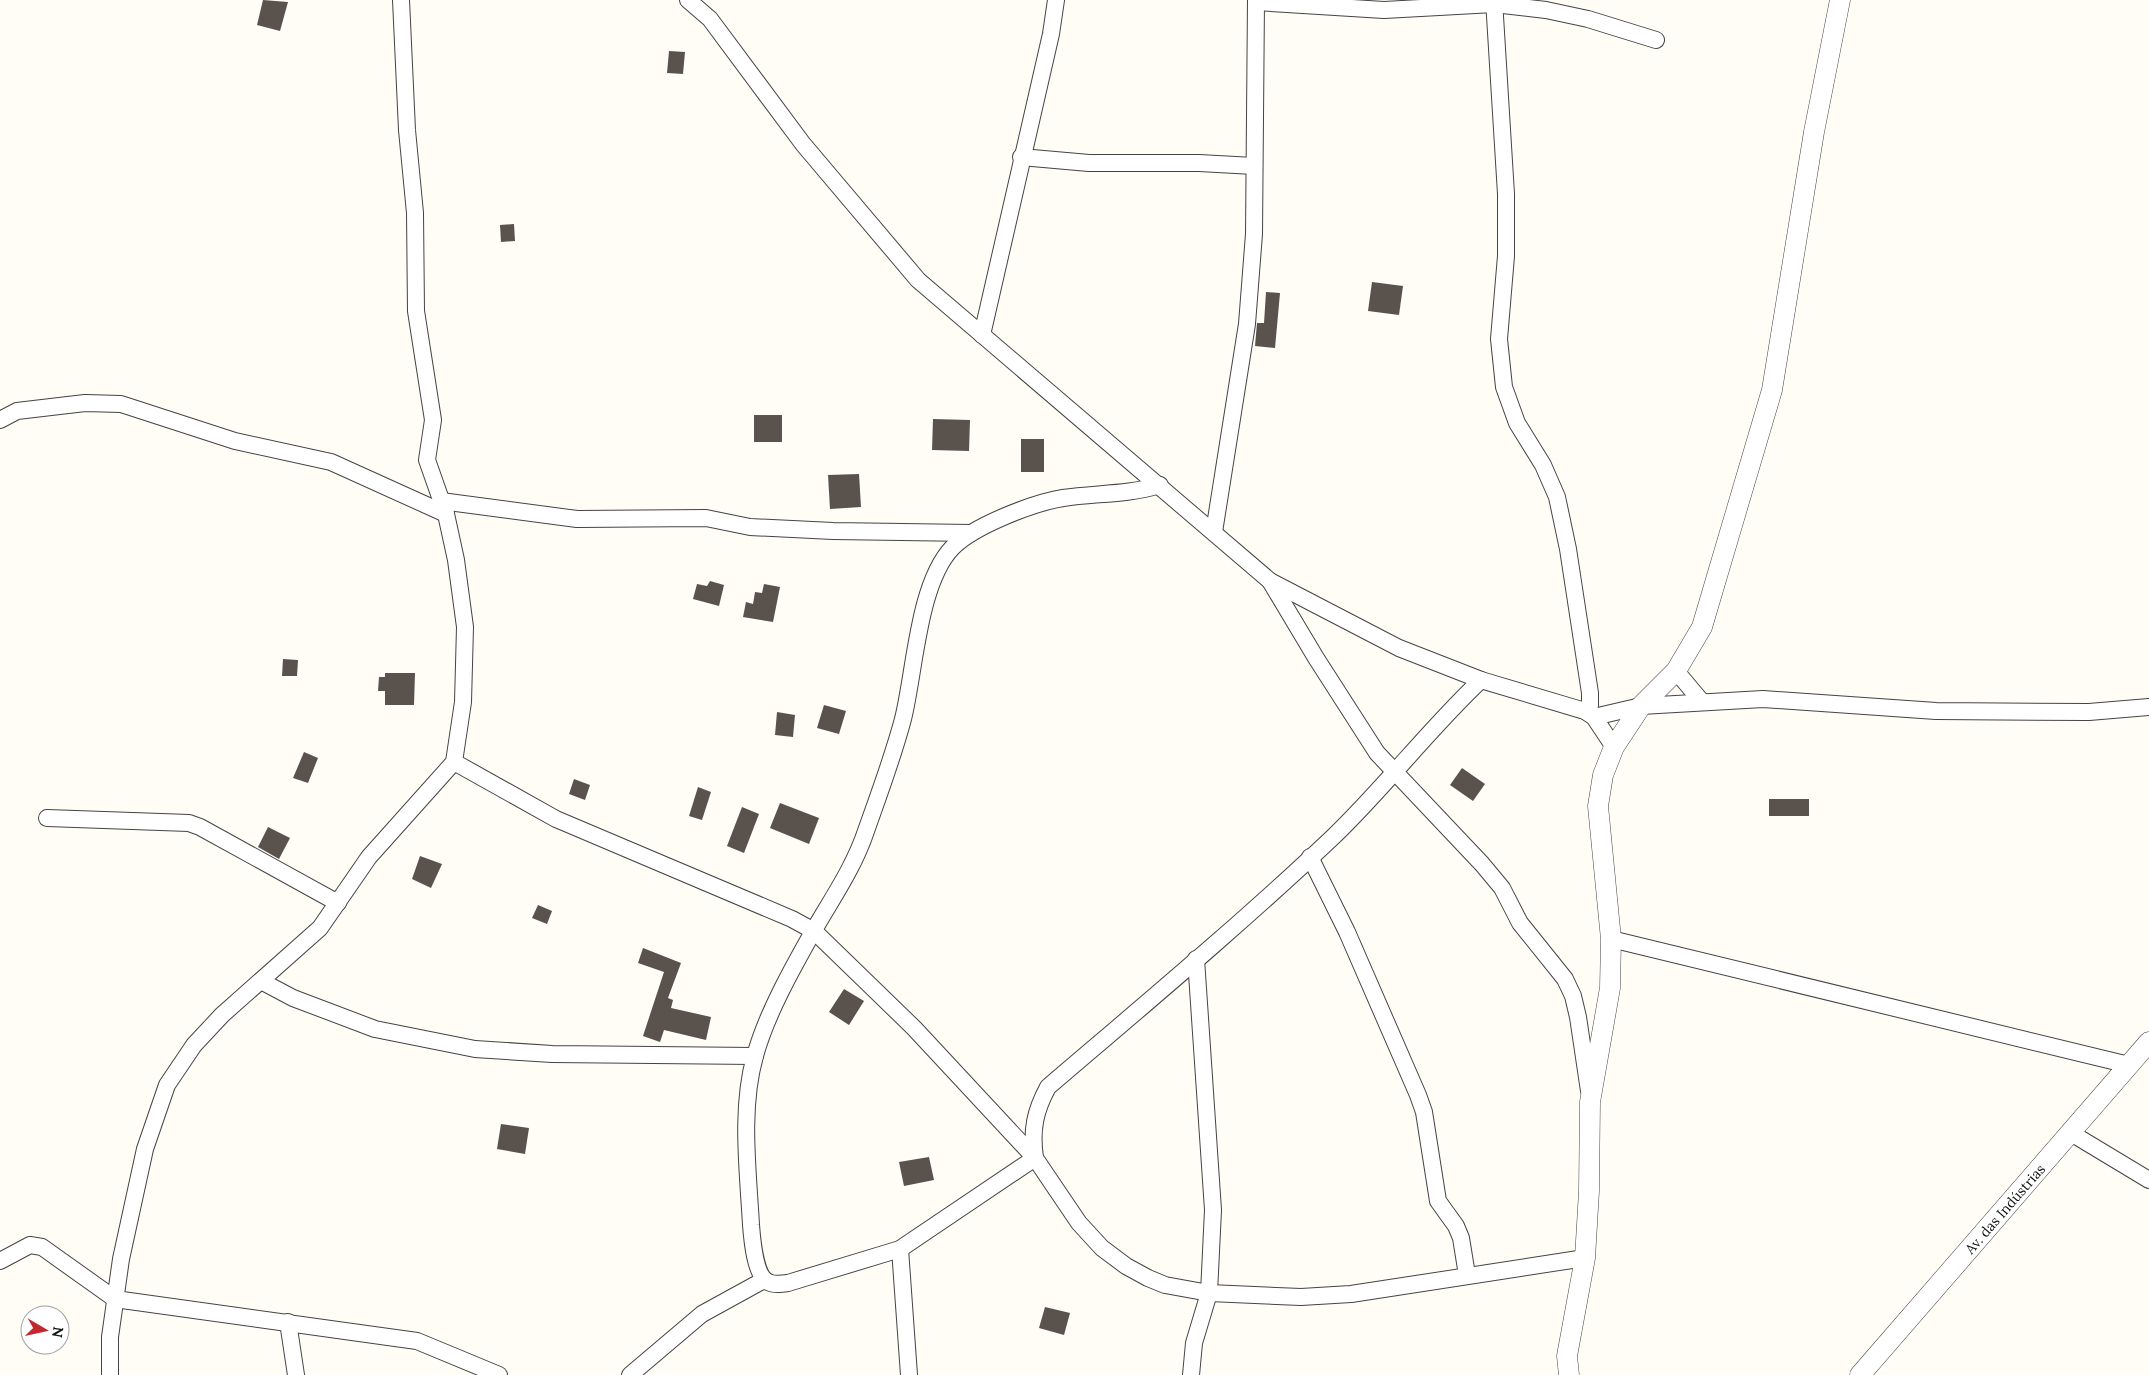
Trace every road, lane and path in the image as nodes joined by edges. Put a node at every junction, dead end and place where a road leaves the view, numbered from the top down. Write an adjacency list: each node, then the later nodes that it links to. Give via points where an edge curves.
1 (401, 0): 13 (street, via 414,213 416,311 433,420 427,460)
2 (688, 0): 10 (street, via 710,19 803,144 890,249 924,286)
3 (1056, 0): 8 (street)
4 (1840, 0): 19 (street, via 1814,132 1772,390 1702,627)
5 (1256, 1): 6 (street, via 1384,10); 9 (street)
6 (1494, 2): 7 (street, via 1580,17); 24 (street, via 1506,194 1506,256 1499,339 1504,387 1517,423 1543,465 1557,497 1590,693)
7 (1656, 40)
8 (1022, 156): 9 (street, via 1089,163); 10 (street)
9 (1254, 166): 15 (street, via 1254,234 1247,324)
10 (982, 335): 12 (street)
11 (0, 420): 13 (street, via 17,411 85,403 121,404 235,441 331,462)
12 (1160, 485): 15 (street); 16 (street, via 1123,494 1063,498 1030,507)
13 (443, 508): 14 (street, via 577,519 706,518 750,527); 26 (street, via 456,560 465,627 463,702)
14 (932, 532): 16 (street); 17 (street)
15 (1214, 532): 18 (street)
16 (971, 533): 17 (street)
17 (944, 558): 31 (street, via 933,576 903,716 860,850)
18 (1270, 581): 20 (street, via 1399,648); 27 (street, via 1343,702)
19 (1676, 671): 21 (street); 22 (street)
20 (1481, 680): 24 (street); 27 (street)
21 (1702, 702): 22 (street); 23 (street, via 1763,699 1936,711 2089,712)
22 (1641, 706): 24 (street); 25 (street)
23 (2149, 707)
24 (1589, 714): 25 (street)
25 (1614, 747): 32 (street, via 1603,775 1598,806)
26 (454, 762): 30 (street, via 369,857); 31 (street, via 556,819)
27 (1394, 774): 29 (street); 38 (street, via 1482,864 1502,888 1520,923 1565,979 1578,1017)
28 (47, 818): 30 (street, via 189,823)
29 (1310, 857): 33 (street); 45 (street, via 1347,932 1418,1095 1424,1112 1438,1201 1461,1238)
30 (338, 903): 34 (street, via 320,928)
31 (814, 931): 36 (street, via 780,994); 40 (street, via 914,1028)
32 (1611, 939): 37 (street); 38 (street, via 1610,988)
33 (1196, 959): 40 (street, via 1048,1087 1033,1123); 47 (street, via 1213,1210)
34 (261, 981): 36 (street, via 293,998 375,1029 475,1049 552,1054); 48 (street, via 222,1014 194,1045 167,1085 145,1149)
35 (2149, 1042): 37 (street, Av. das Indústrias)
36 (755, 1056): 46 (street, via 749,1092 747,1148 752,1240)
37 (2129, 1065): 39 (street, Av. das Indústrias)
38 (1590, 1102): 43 (street)
39 (2071, 1133): 41 (street); 57 (street, Av. das Indústrias)
40 (1035, 1158): 42 (street); 47 (street, via 1080,1223 1102,1248 1126,1266 1165,1285)
41 (2149, 1180)
42 (900, 1249): 46 (street, via 788,1283 774,1284); 54 (street)
43 (1585, 1258): 45 (street); 56 (street, via 1567,1356)
44 (0, 1261): 48 (street, via 30,1244 42,1247)
45 (1468, 1275): 47 (street, via 1342,1295 1301,1297)
46 (764, 1280): 53 (street, via 702,1314)
47 (1208, 1293): 55 (street, via 1194,1343)
48 (115, 1299): 49 (street); 50 (street)
49 (288, 1322): 51 (street); 52 (street, via 417,1341)
50 (110, 1375)
51 (296, 1375)
52 (499, 1375)
53 (630, 1375)
54 (909, 1375)
55 (1191, 1375)
56 (1569, 1375)
57 (1860, 1375)

